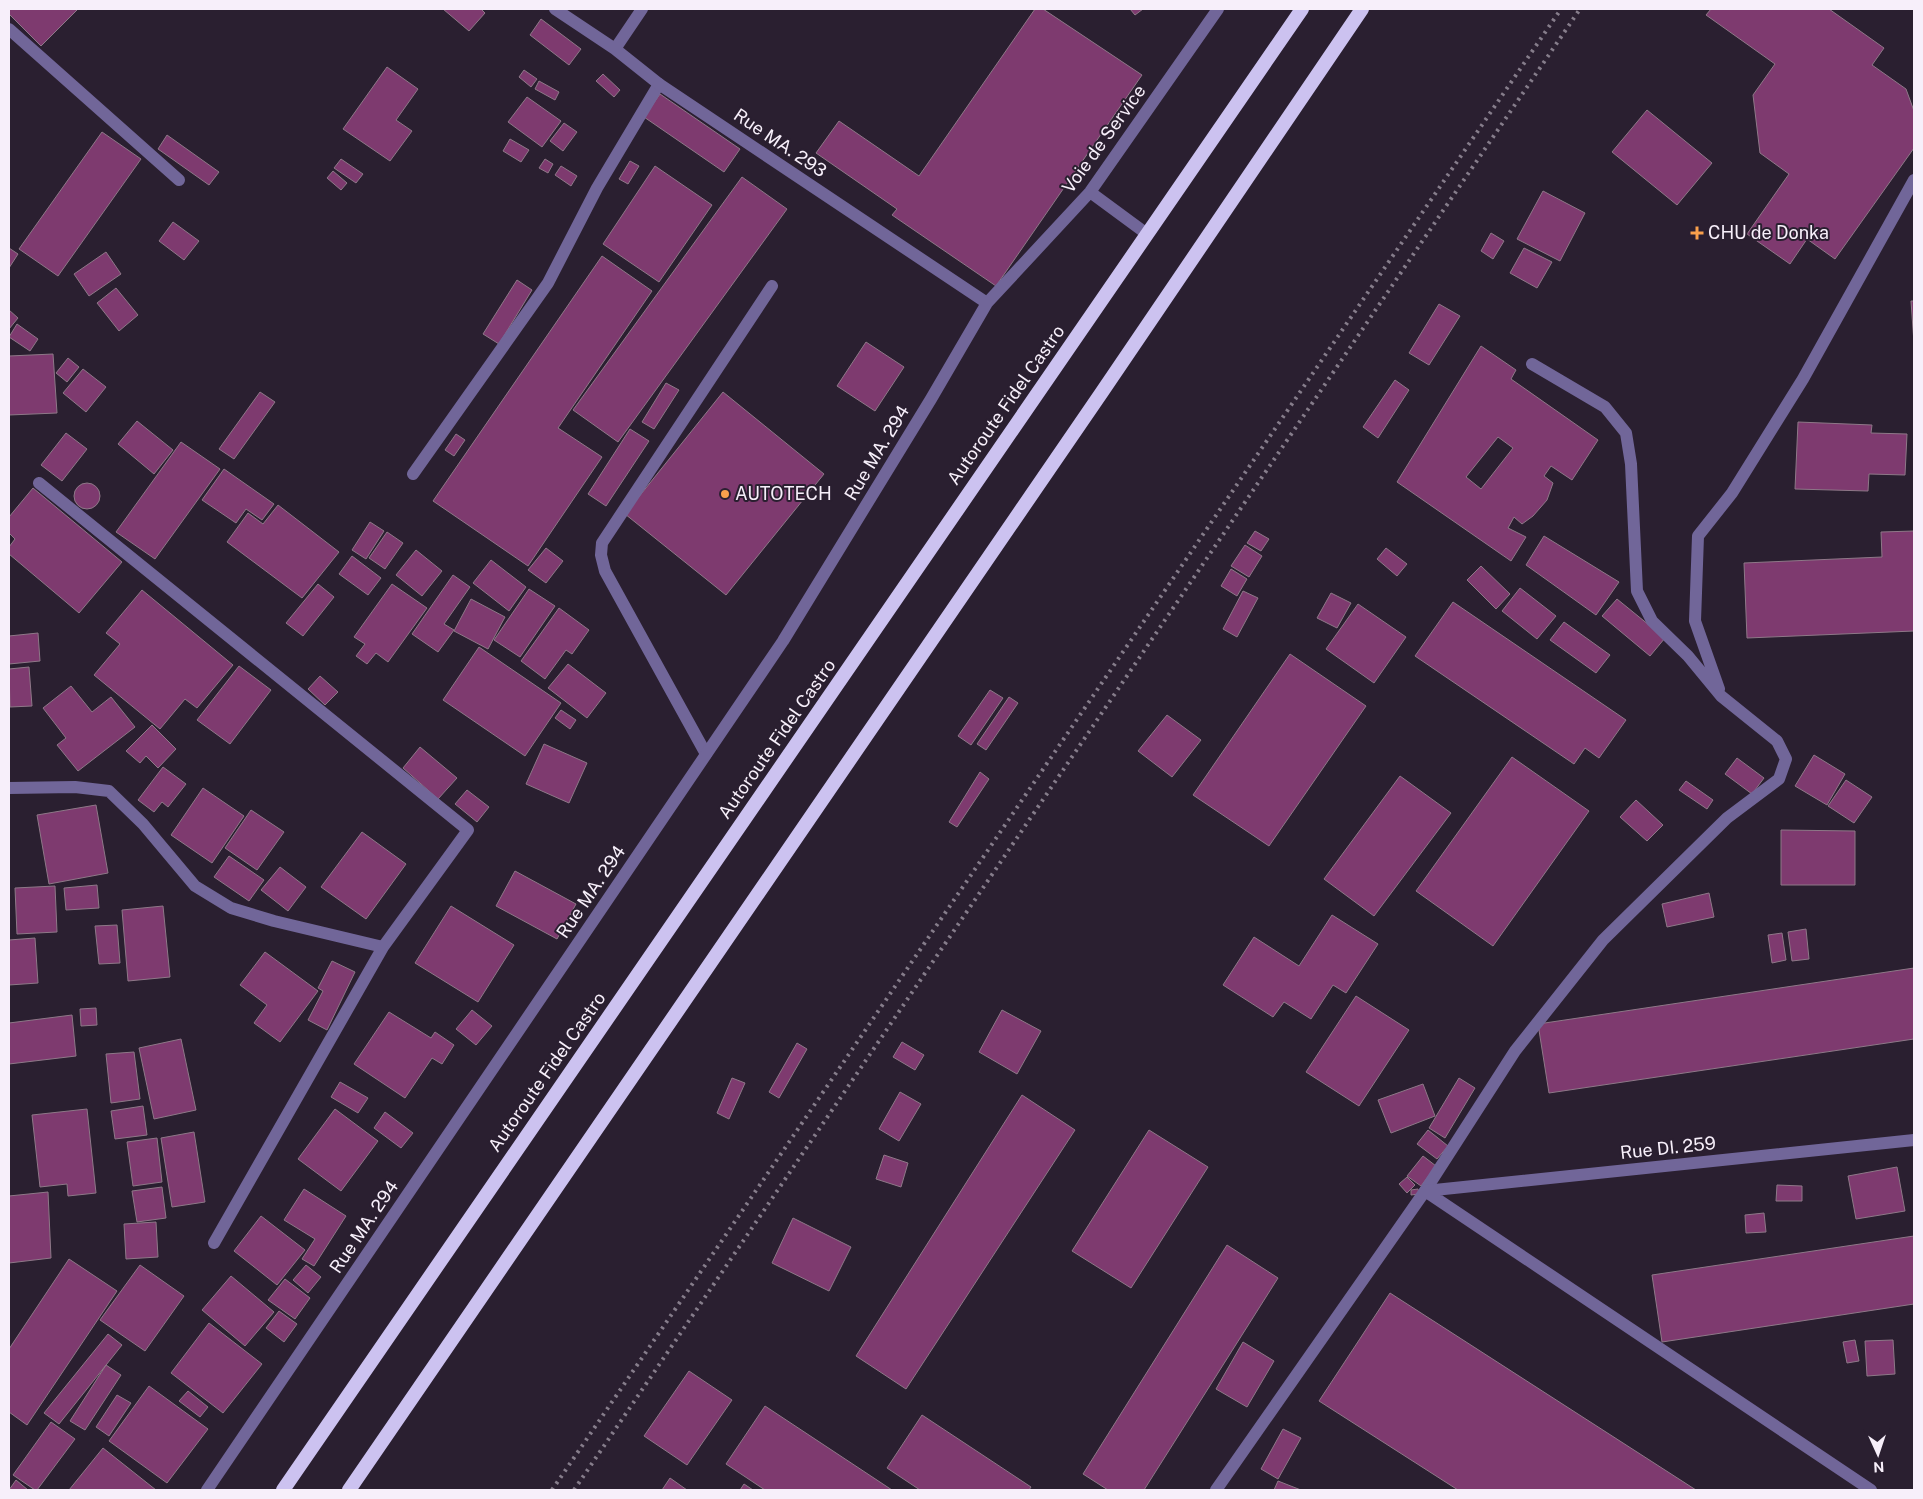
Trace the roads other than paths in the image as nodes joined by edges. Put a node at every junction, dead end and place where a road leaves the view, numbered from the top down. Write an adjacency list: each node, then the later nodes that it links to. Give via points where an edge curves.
1 (555, 9): 7 (street, Rue MA. 293)
2 (642, 9): 7 (street)
3 (1218, 9): 11 (street, Voie de Service)
4 (1302, 9): 12 (highway, Autoroute Fidel Castro)
5 (1362, 9): 27 (highway)
6 (9, 29): 9 (street)
7 (615, 49): 8 (street, Rue MA. 293)
8 (659, 84): 14 (street, Rue MA. 293); 16 (street, via 597,188 548,283)
9 (179, 180)
10 (1914, 180): 18 (street, via 1798,387 1732,493 1698,536 1695,621)
11 (1090, 192): 12 (street); 14 (street, Voie de Service)
12 (1147, 234): 26 (highway, Autoroute Fidel Castro)
13 (772, 286): 19 (street, via 602,542 605,571)
14 (987, 303): 19 (street, Rue MA. 294, via 783,641)
15 (1532, 364): 18 (street, via 1605,407 1626,433 1631,464 1637,591 1652,621)
16 (413, 474)
17 (39, 483): 21 (street, via 468,830)
18 (1722, 696): 23 (street, via 1777,741 1786,760 1779,779 1727,818 1603,940 1515,1051)
19 (706, 754): 25 (street, Rue MA. 294)
20 (9, 788): 21 (street, via 75,787 109,791 144,824 195,886 231,908)
21 (383, 947): 24 (street)
22 (1914, 1140): 23 (street, Rue DI. 259)
23 (1425, 1191): 28 (street); 29 (street)
24 (214, 1243)
25 (207, 1490)
26 (283, 1490)
27 (349, 1490)
28 (1216, 1490)
29 (1870, 1490)

